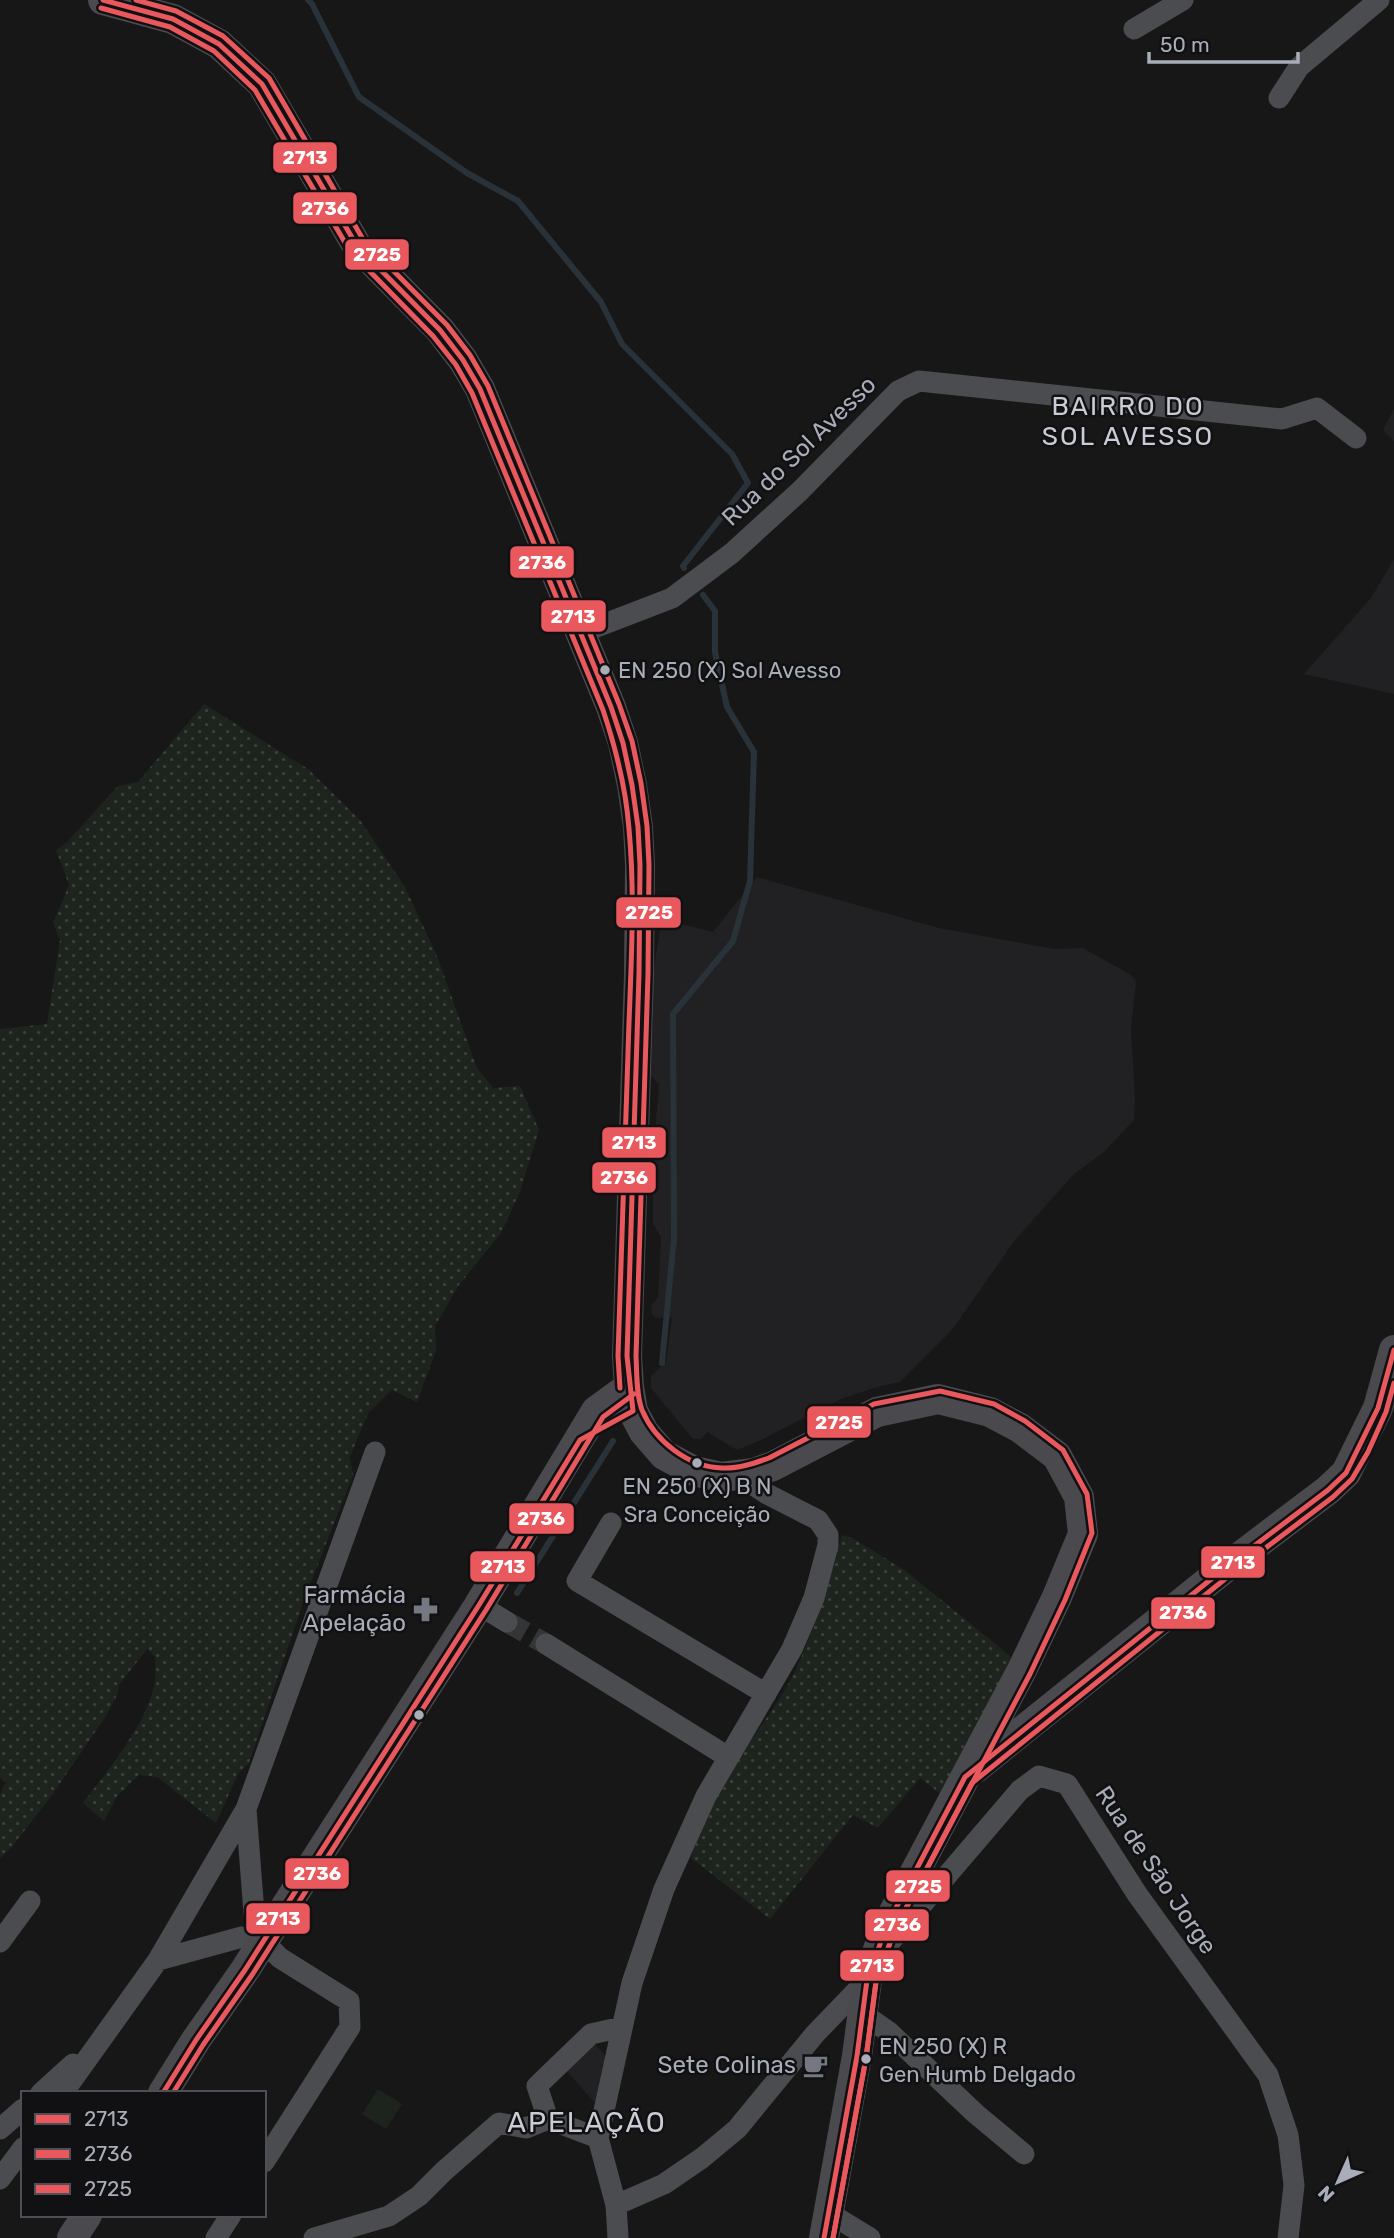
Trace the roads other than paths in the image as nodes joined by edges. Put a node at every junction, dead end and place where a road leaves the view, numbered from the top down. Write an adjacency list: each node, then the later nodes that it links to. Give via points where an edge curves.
1 (103, 0): 7 (main road, via 173,19 219,44 262,84 356,246 440,330 463,360)
2 (1183, 0): 4 (street)
3 (1379, 0): 5 (street, via 1299,66)
4 (1134, 29)
5 (1279, 98)
6 (1356, 438): 7 (street, Rua do Sol Avesso, via 1317,408 1282,419 919,381 898,391 800,491 732,553 672,598)
7 (581, 632): 9 (main road, via 623,743 638,827 639,974 627,1356)
8 (1394, 1350): 18 (main road, via 1378,1408 1346,1473)
9 (631, 1399): 11 (main road, via 653,1444 676,1463 708,1475); 13 (main road, via 596,1411)
10 (375, 1452): 19 (street)
11 (740, 1476): 16 (street, via 818,1520 828,1535 814,1598); 18 (main road, via 773,1466 877,1412 938,1399 990,1412 1057,1456 1079,1497 1083,1534 1026,1662)
12 (611, 1522): 16 (street, via 577,1581)
13 (479, 1605): 14 (street); 21 (main road)
14 (507, 1622)
15 (546, 1644): 17 (street)
16 (766, 1694): 17 (street)
17 (728, 1757): 26 (street, via 664,1889)
18 (965, 1777): 24 (main road, via 887,1925)
19 (246, 1810): 21 (street, via 254,1913); 23 (street)
20 (30, 1901): 22 (street)
21 (262, 1941): 23 (street, via 242,1937); 30 (main road); 37 (street, via 280,1958 349,2001 350,2027)
22 (0, 1942)
23 (158, 1960): 27 (street)
24 (870, 1971): 25 (main road); 39 (street, via 737,2129 664,2184); 48 (street, Rua de São Jorge, via 1020,1790 1039,1776 1067,1784 1137,1894 1268,2075 1288,2134 1294,2185)
25 (863, 2014): 36 (street); 42 (main road)
26 (622, 2027): 32 (street, via 591,2035 537,2086); 34 (street)
27 (103, 2038): 28 (street); 29 (street)
28 (43, 2091)
29 (64, 2091)
30 (164, 2091)
31 (21, 2111): 33 (street)
32 (548, 2119): 34 (street); 45 (street, via 527,2128 499,2123 419,2196 389,2216)
33 (0, 2129)
34 (598, 2138): 39 (street)
35 (21, 2151): 38 (street)
36 (1024, 2154)
37 (266, 2159)
38 (0, 2179)
39 (616, 2205): 46 (street)
40 (86, 2217): 43 (main road)
41 (230, 2217): 44 (street)
42 (827, 2226): 47 (street)
43 (72, 2238)
44 (216, 2238)
45 (314, 2238)
46 (618, 2238)
47 (870, 2238)
48 (1288, 2238)

